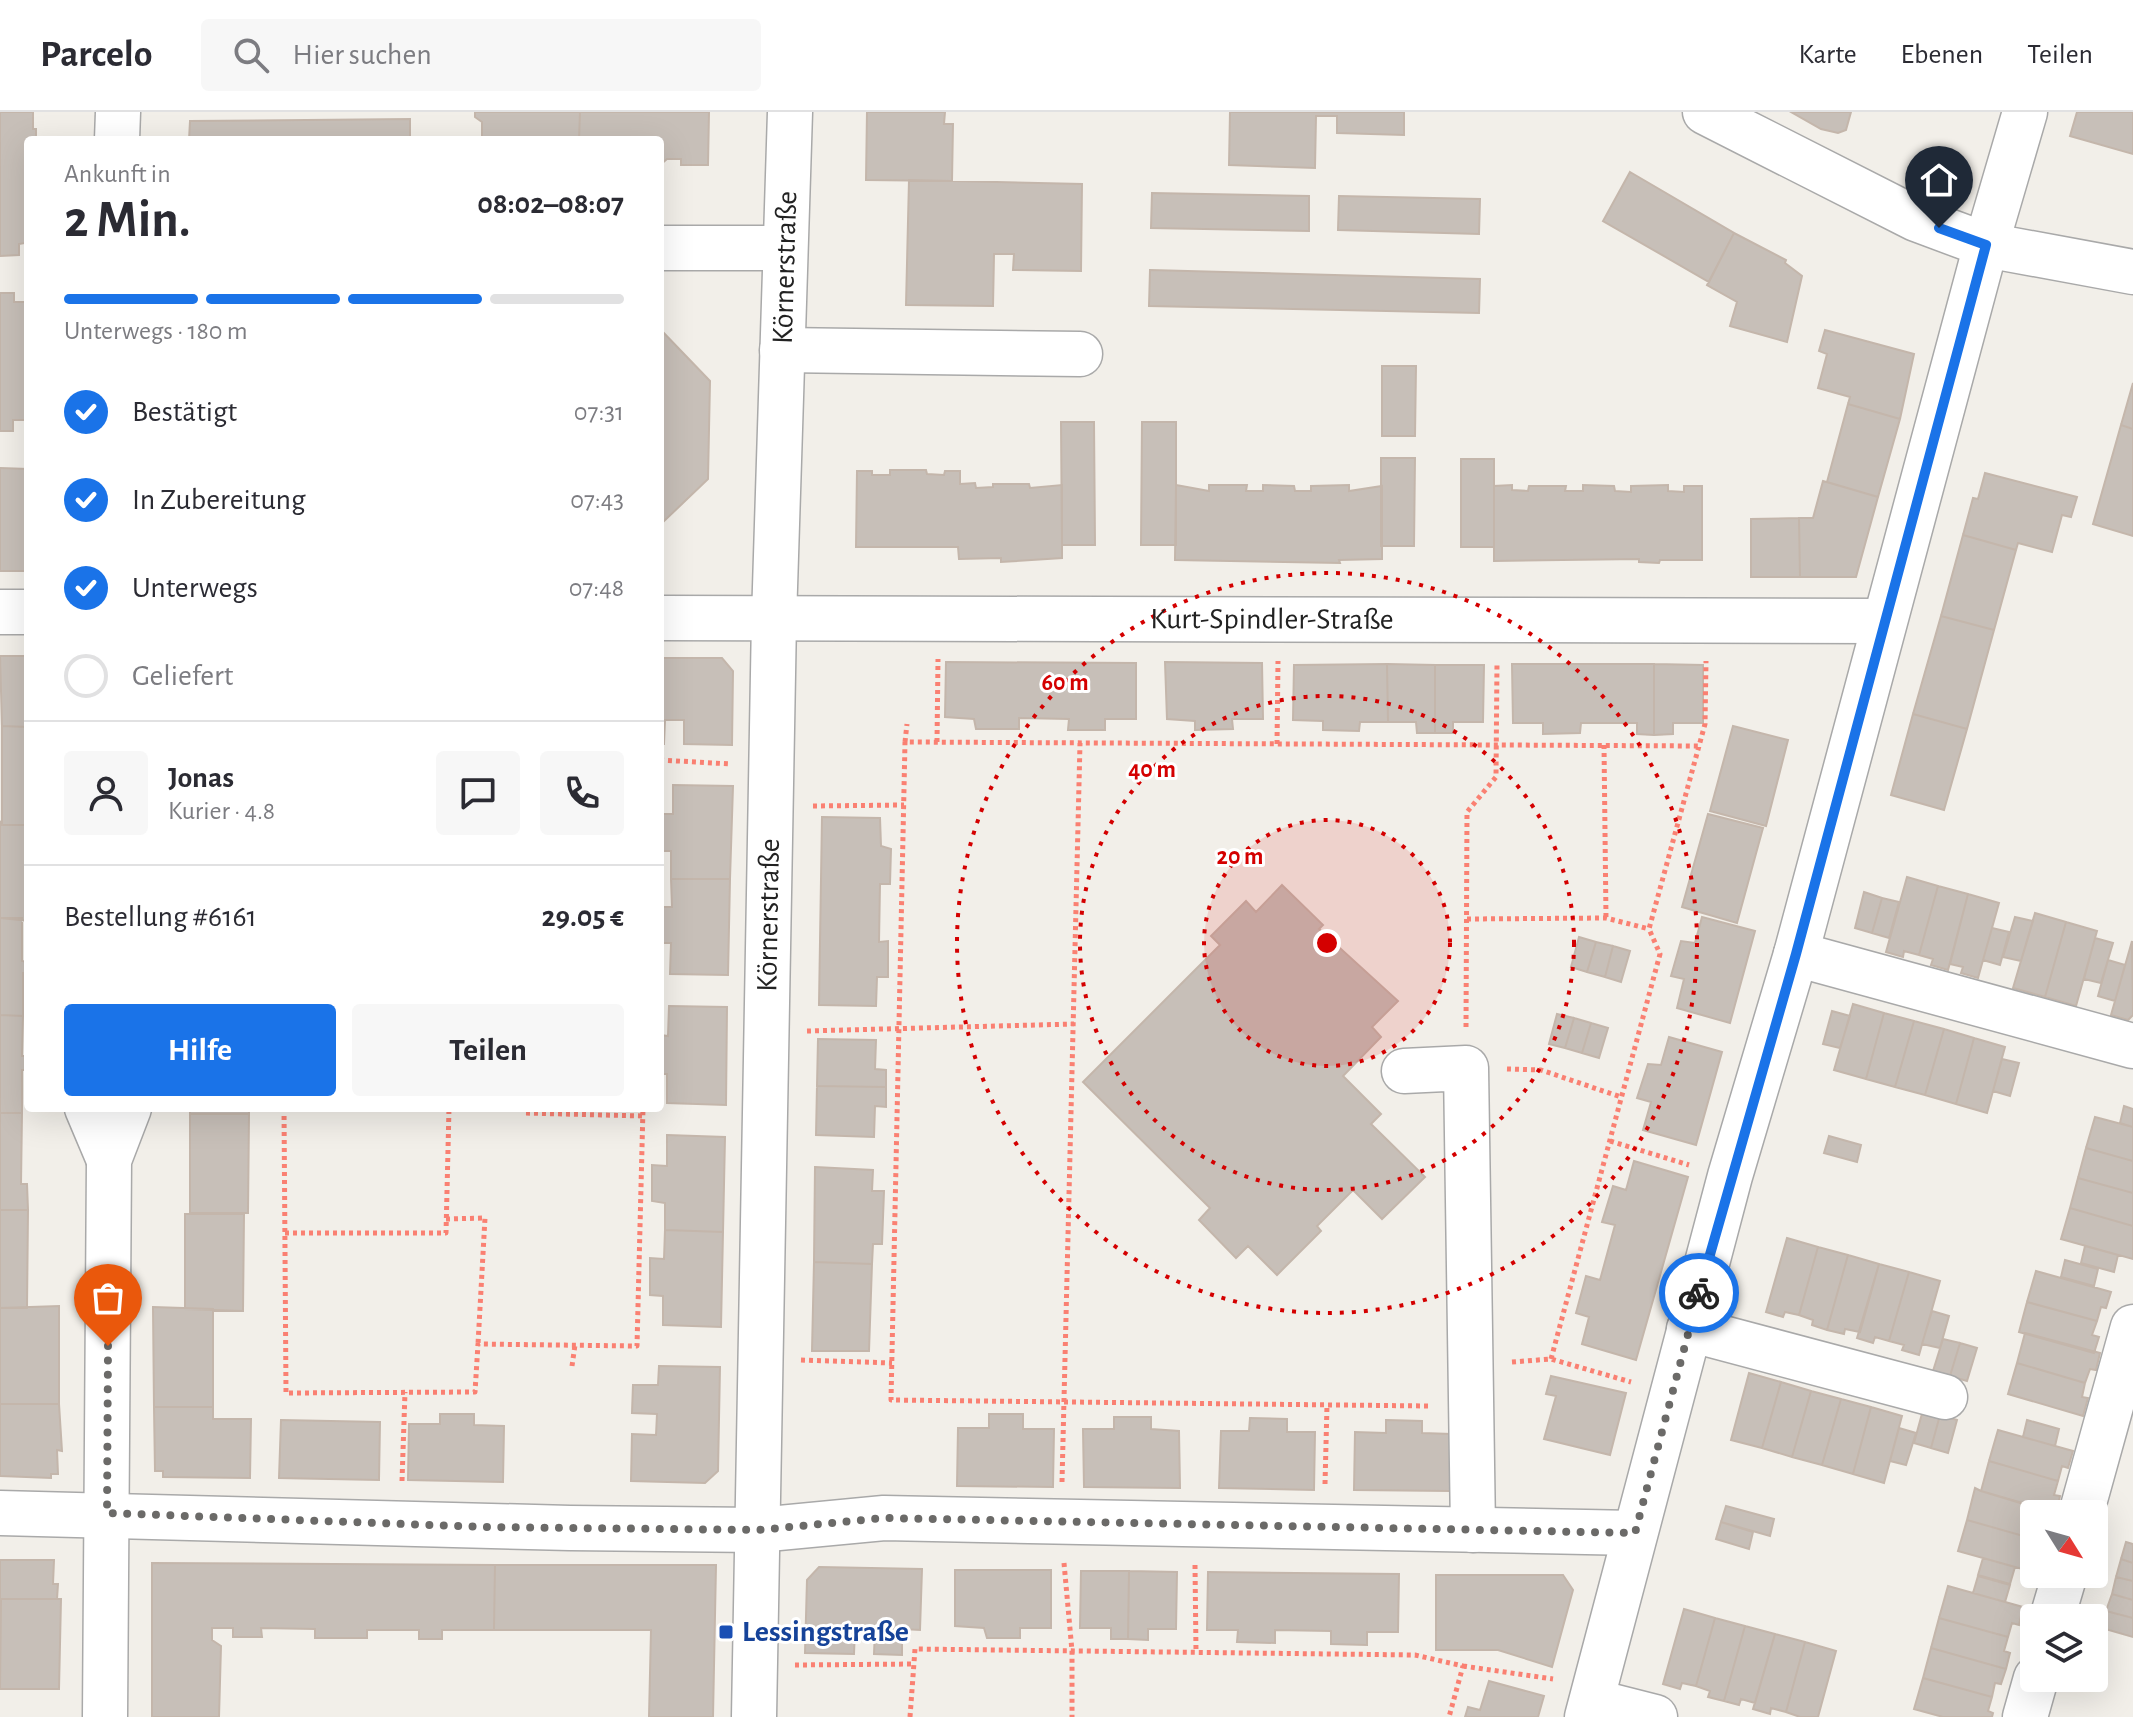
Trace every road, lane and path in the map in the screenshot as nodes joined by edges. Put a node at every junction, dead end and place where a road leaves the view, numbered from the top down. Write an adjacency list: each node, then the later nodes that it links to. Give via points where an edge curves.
1 (118, 112): 5 (street)
2 (790, 112): 8 (street, Körnerstraße)
3 (1705, 112): 6 (street, via 1916,219)
4 (2025, 112): 6 (street)
5 (117, 136)
6 (1986, 245): 9 (street); 19 (street)
7 (664, 248): 8 (street)
8 (785, 248): 10 (street, Körnerstraße)
9 (2133, 272)
10 (782, 350): 11 (street); 15 (street, Körnerstraße)
11 (1080, 354)
12 (0, 612): 13 (street)
13 (24, 612)
14 (664, 618): 15 (street, Kurt-Spindler-Straße)
15 (774, 619): 16 (street, Kurt-Spindler-Straße); 30 (street, Körnerstraße)
16 (938, 619): 17 (street, Kurt-Spindler-Straße); 23 (path)
17 (1278, 620): 18 (street, Kurt-Spindler-Straße); 25 (path)
18 (1498, 621): 20 (street, Kurt-Spindler-Straße); 26 (path)
19 (1884, 621): 20 (street, Kurt-Spindler-Straße); 35 (street)
20 (1706, 622): 28 (path)
21 (907, 724): 22 (path)
22 (905, 742): 23 (path); 31 (path)
23 (937, 742): 24 (path)
24 (1080, 743): 25 (path); 36 (path)
25 (1277, 744): 26 (path)
26 (1495, 745): 27 (path); 33 (path, via 1496,777 1467,812)
27 (1604, 745): 28 (path); 32 (path)
28 (1700, 746): 34 (path)
29 (664, 761): 30 (path)
30 (771, 786): 31 (path); 38 (street, Körnerstraße)
31 (904, 805): 37 (path)
32 (1606, 918): 33 (path); 34 (path)
33 (1467, 919): 40 (path)
34 (1649, 929): 42 (path, via 1660,954)
35 (1796, 954): 39 (street); 52 (street)
36 (1074, 1024): 37 (path); 67 (path)
37 (899, 1028): 38 (path); 61 (path)
38 (766, 1032): 59 (street, Körnerstraße)
39 (2133, 1046)
40 (1466, 1068): 41 (street); 42 (path, via 1541,1070); 63 (street)
41 (1404, 1071)
42 (1621, 1097): 50 (path)
43 (89, 1112): 51 (street)
44 (127, 1112): 51 (street)
45 (284, 1112): 54 (path)
46 (449, 1112): 53 (path)
47 (523, 1112): 49 (path)
48 (643, 1112): 49 (path)
49 (643, 1116): 58 (path, via 637,1346)
50 (1610, 1141): 52 (path); 60 (path)
51 (109, 1160): 71 (street)
52 (1730, 1176): 56 (street)
53 (446, 1219): 54 (path, via 446,1233); 57 (path, via 485,1218)
54 (285, 1233): 64 (path, via 286,1393)
55 (2133, 1327): 69 (street)
56 (1689, 1329): 65 (street); 66 (street)
57 (478, 1344): 58 (path); 64 (path, via 475,1392)
58 (575, 1345): 62 (path)
59 (759, 1359): 61 (path); 76 (street, Körnerstraße)
60 (1551, 1359): 63 (path); 65 (path)
61 (892, 1363): 67 (path, via 891,1400)
62 (572, 1366)
63 (1471, 1386): 68 (path); 77 (street)
64 (405, 1392): 74 (path)
65 (1673, 1393): 78 (street)
66 (1945, 1397)
67 (1065, 1402): 68 (path); 72 (path)
68 (1327, 1405): 75 (path)
69 (2085, 1500)
70 (0, 1513): 71 (street)
71 (107, 1513): 74 (street); 86 (street)
72 (1061, 1522): 73 (street); 76 (street, via 884,1518); 79 (path)
73 (1195, 1524): 75 (street); 80 (path)
74 (401, 1526): 76 (street)
75 (1324, 1527): 77 (street)
76 (758, 1530): 82 (street, Körnerstraße)
77 (1473, 1530): 78 (street)
78 (1635, 1533): 85 (street)
79 (1072, 1651): 80 (path); 81 (path, via 915,1649); 89 (path)
80 (1196, 1652): 83 (path, via 1415,1655)
81 (914, 1664): 82 (path); 88 (path)
82 (754, 1665): 87 (street, Körnerstraße)
83 (1463, 1666): 85 (path); 90 (path)
84 (2032, 1692): 92 (street)
85 (1592, 1701): 91 (street)
86 (105, 1717)
87 (754, 1717)
88 (910, 1717)
89 (1072, 1717)
90 (1449, 1717)
91 (1655, 1717)
92 (2025, 1717)

